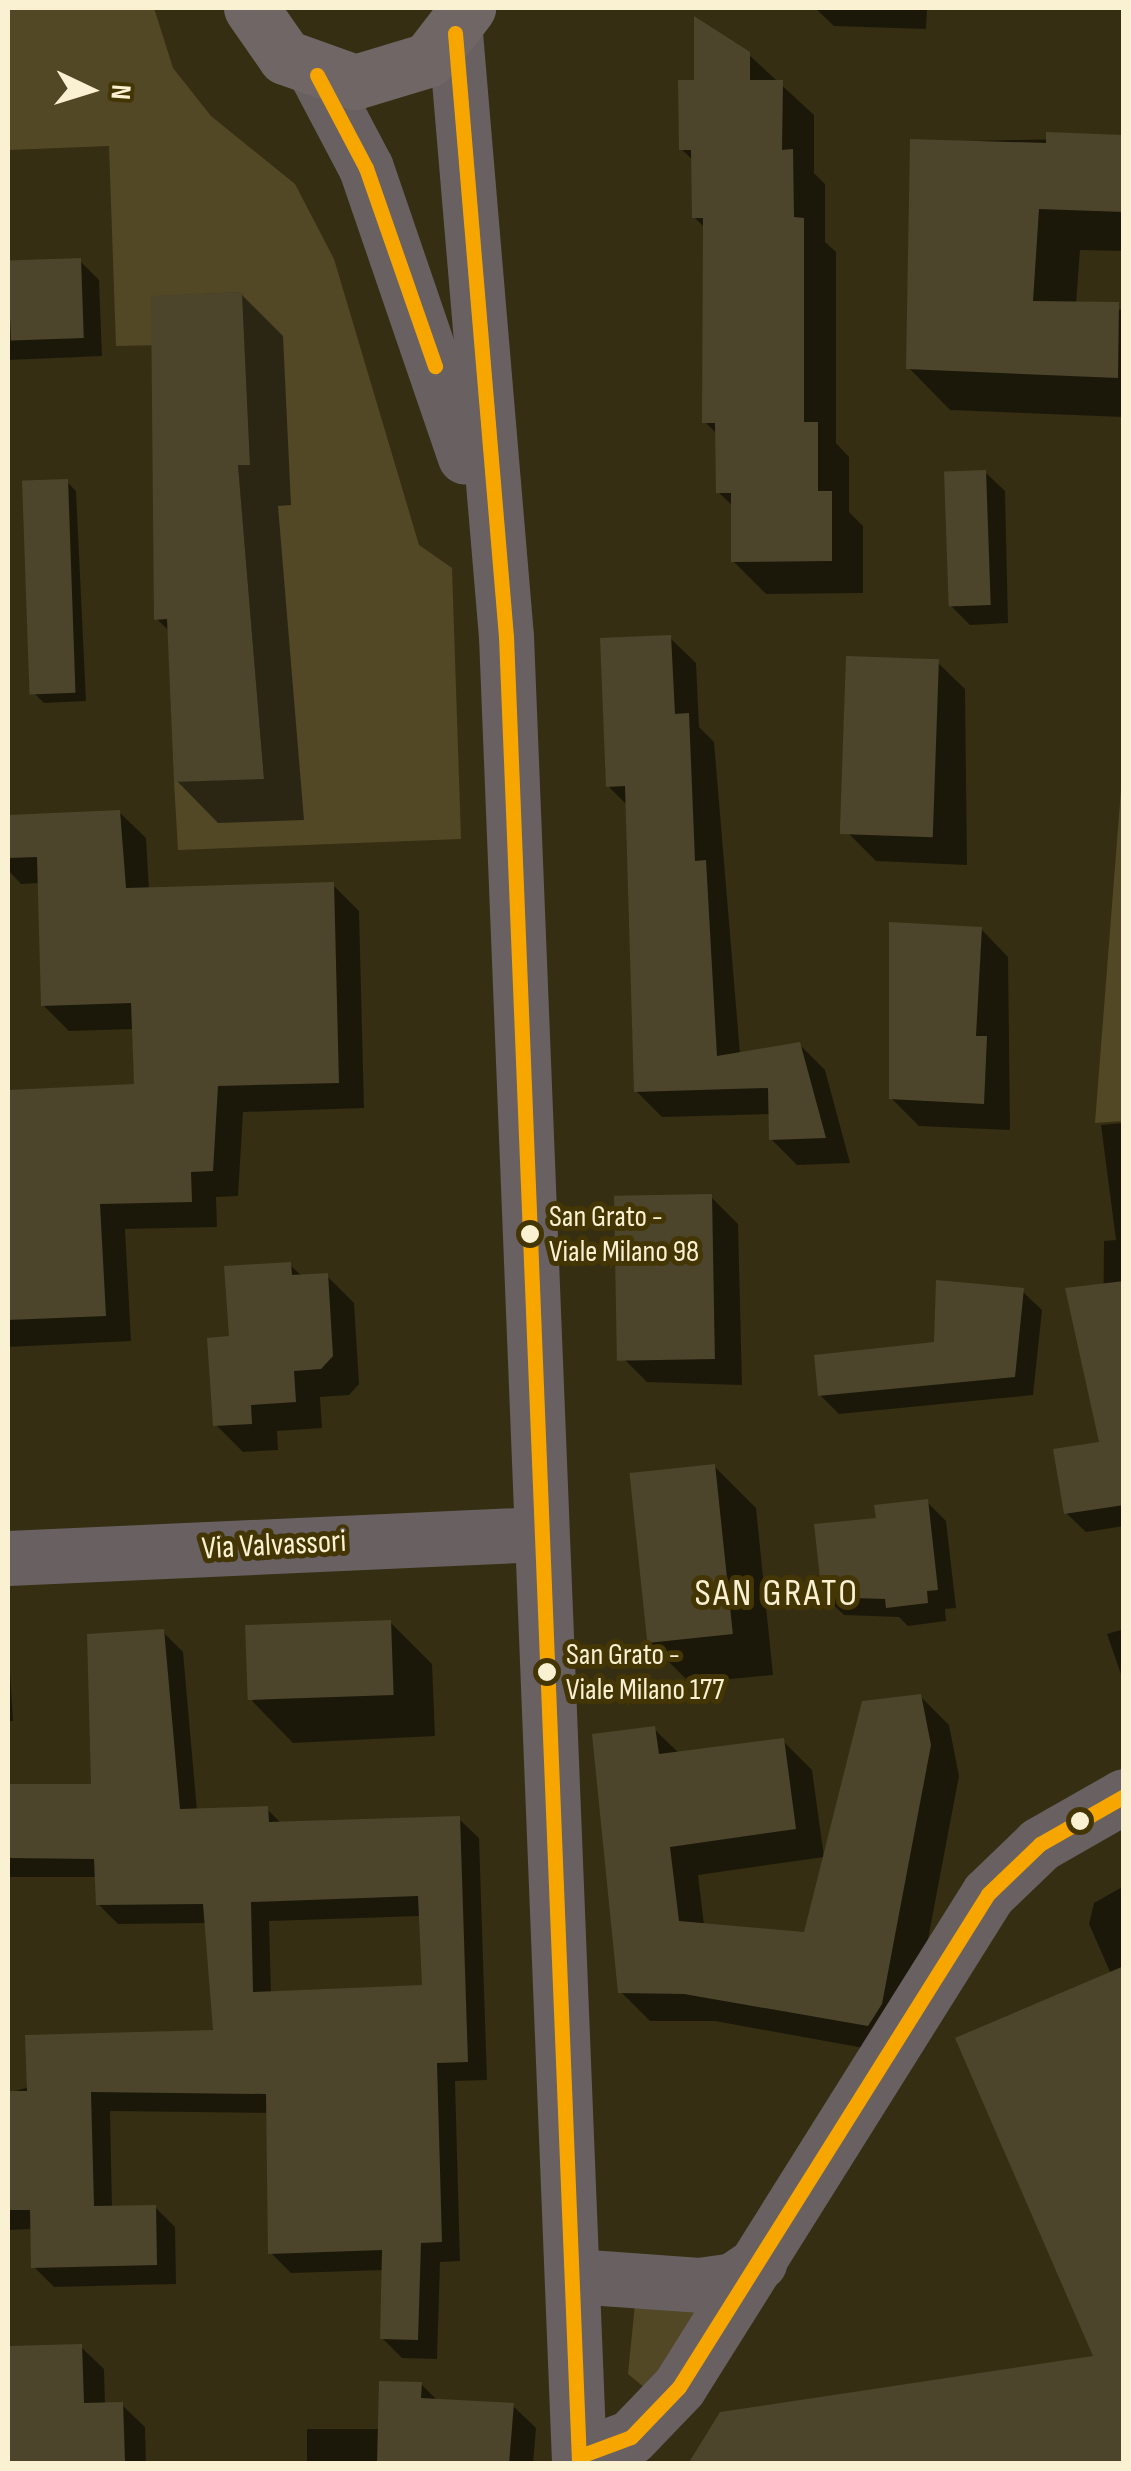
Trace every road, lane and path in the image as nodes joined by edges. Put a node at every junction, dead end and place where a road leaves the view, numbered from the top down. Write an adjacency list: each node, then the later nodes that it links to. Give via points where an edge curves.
1 (251, 8): 3 (main road, via 285,56)
2 (462, 20): 3 (main road, via 393,78); 4 (street)
3 (317, 75): 4 (street, via 366,168)
4 (492, 541): 5 (street, via 506,636)
5 (540, 1534): 6 (street, Via Valvassori); 9 (street)
6 (8, 1558)
7 (1124, 1796): 8 (street, via 1040,1844 988,1894)
8 (760, 2262): 9 (street, via 732,2280 699,2285); 10 (street, via 654,2420)
9 (574, 2276): 10 (street)
10 (580, 2460)

